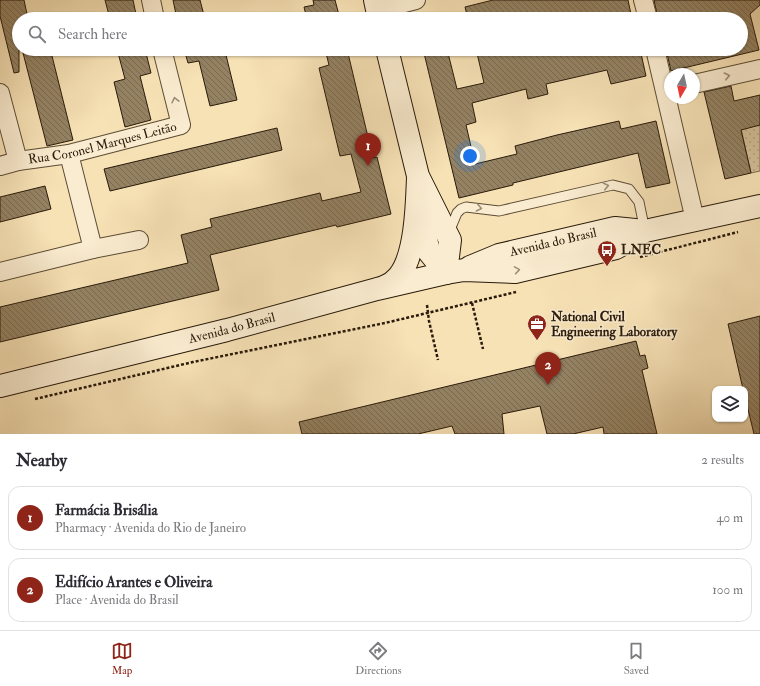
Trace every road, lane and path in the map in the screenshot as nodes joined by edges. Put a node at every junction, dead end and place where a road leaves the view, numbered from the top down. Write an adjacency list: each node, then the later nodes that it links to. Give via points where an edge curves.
1 (151, 0): 5 (street)
2 (416, 0): 4 (street)
3 (643, 0): 6 (street)
4 (377, 10)
5 (154, 12)
6 (646, 12)
7 (164, 56): 15 (street, Rua Coronel Marques Leitão, one-way to 7, via 181,125)
8 (389, 56): 18 (main road)
9 (657, 56): 11 (street)
10 (760, 69): 12 (street, one-way to 10)
11 (664, 78)
12 (700, 83)
13 (0, 93): 16 (street)
14 (671, 104): 21 (street)
15 (69, 154): 16 (street, Rua Coronel Marques Leitão); 26 (street)
16 (18, 161): 17 (street, Rua Coronel Marques Leitão)
17 (0, 166)
18 (418, 176): 19 (main road); 25 (main road)
19 (417, 202): 28 (main road, via 429,252); 30 (main road, via 410,249 404,267 393,282)
20 (760, 206): 21 (main road, Avenida do Brasil)
21 (695, 220): 23 (main road, Avenida do Brasil)
22 (745, 230): 27 (path)
23 (645, 231): 25 (lane, one-way to 23, via 454,218 466,207 499,211 613,185 629,189 639,202); 28 (main road, Avenida do Brasil, via 616,248 515,272)
24 (140, 240): 26 (street)
25 (450, 240): 28 (main road)
26 (93, 249): 29 (street)
27 (640, 257)
28 (455, 271): 30 (main road, Avenida do Brasil)
29 (0, 272)
30 (377, 289): 37 (main road, Avenida do Brasil, via 238,328)
31 (521, 291): 32 (path)
32 (472, 303): 34 (path); 35 (path)
33 (427, 305): 34 (path)
34 (428, 313): 36 (path); 38 (path, via 193,362)
35 (483, 349)
36 (438, 360)
37 (0, 386)
38 (31, 400)

